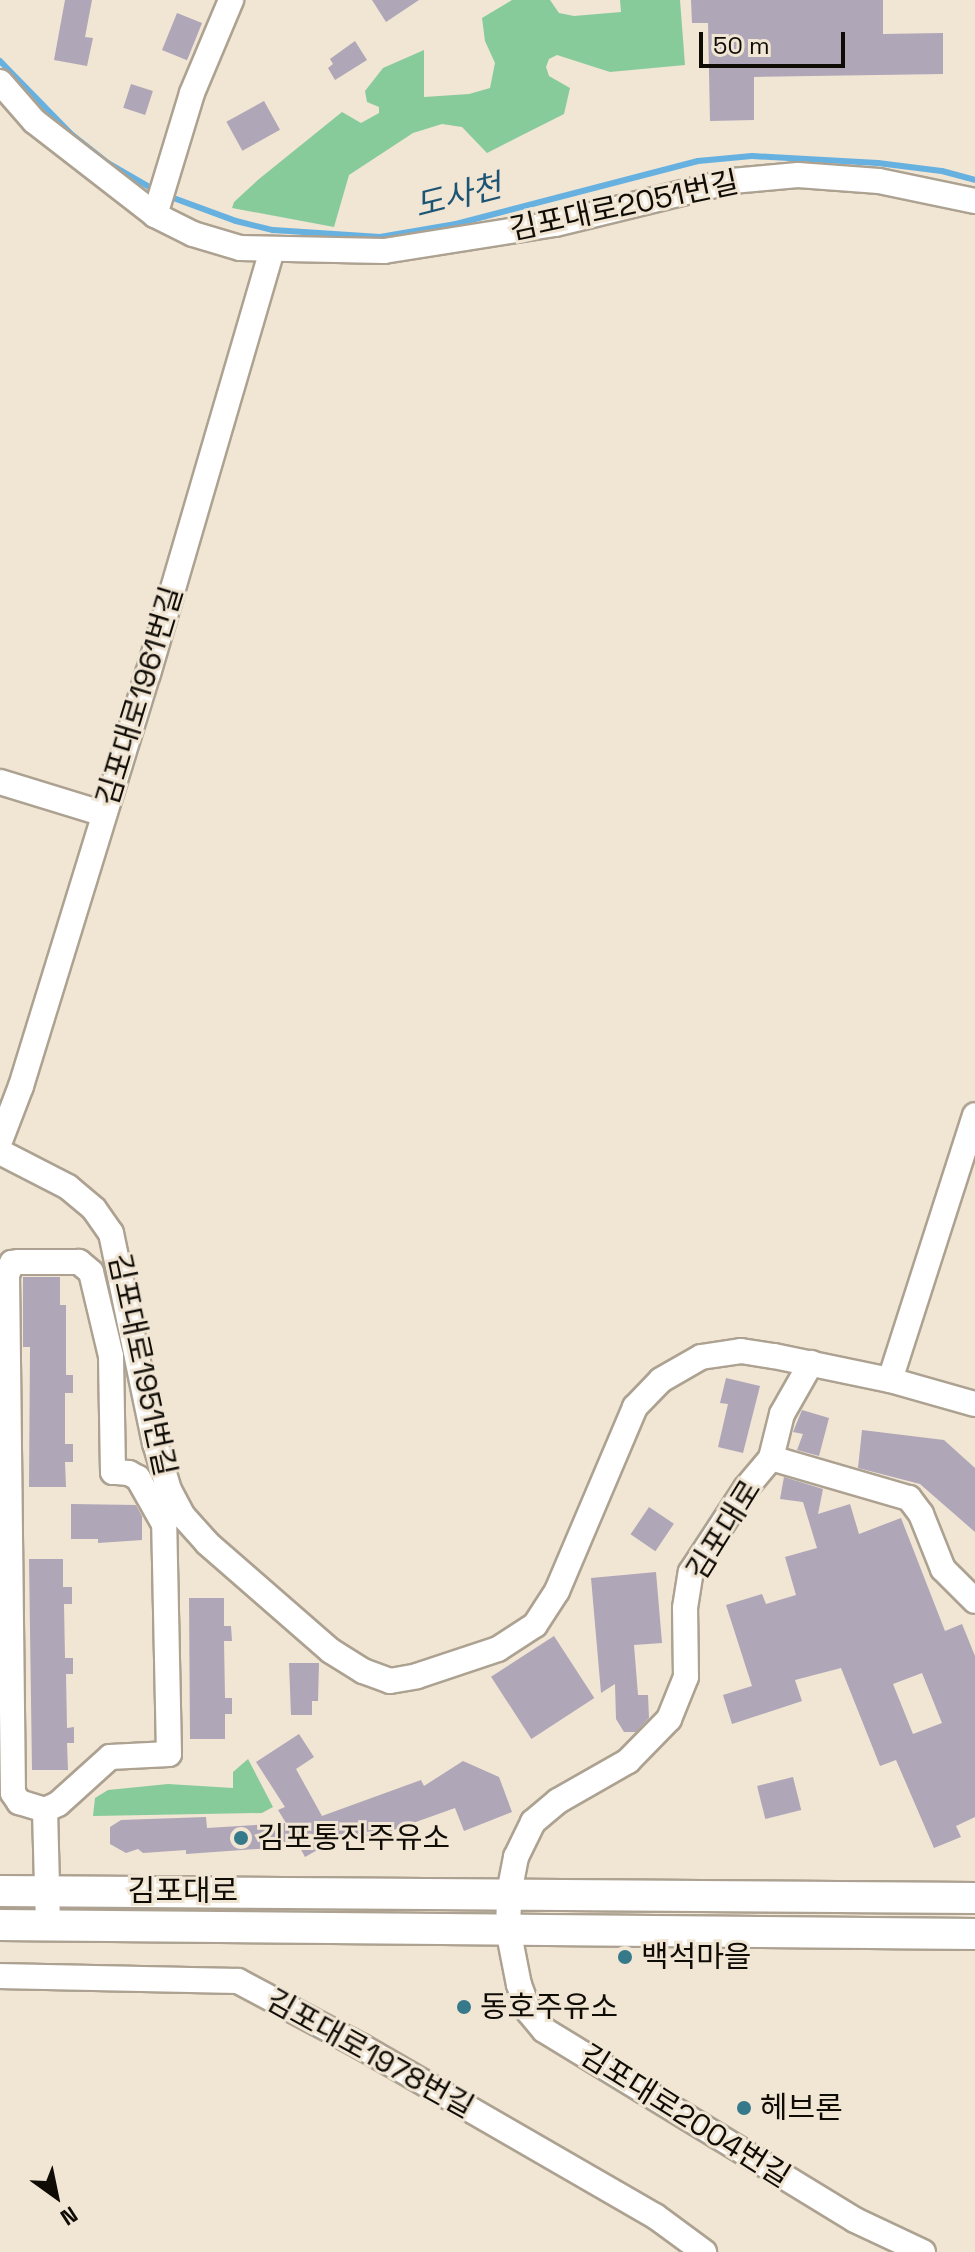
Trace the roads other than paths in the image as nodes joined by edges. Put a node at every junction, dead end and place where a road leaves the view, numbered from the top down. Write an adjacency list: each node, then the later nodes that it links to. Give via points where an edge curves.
1 (231, 0): 4 (lane, via 192,93)
2 (0, 82): 4 (lane, 김포대로2051번길, via 34,121)
3 (975, 201): 5 (lane, 김포대로2051번길, via 879,181 798,175 732,181 555,224 384,251)
4 (160, 202): 5 (lane, 김포대로2051번길, via 193,234 240,248)
5 (272, 250): 7 (lane, 김포대로1961번길)
6 (0, 782): 7 (lane)
7 (104, 814): 9 (lane, 김포대로1961번길)
8 (975, 1115): 12 (lane)
9 (0, 1141)
10 (0, 1152): 11 (lane, 김포대로1951번길, via 68,1187 111,1233 155,1443 183,1516 331,1651 390,1681 498,1649 535,1625 557,1591 630,1417 661,1380 721,1351)
11 (811, 1363): 12 (lane, 김포대로1951번길); 14 (lane, via 782,1414)
12 (890, 1380): 13 (lane, 김포대로1951번길)
13 (975, 1404)
14 (771, 1458): 15 (lane, 김포대로, via 909,1498 943,1569); 19 (lane, 김포대로, via 691,1572 685,1608 686,1677 669,1719 628,1761 558,1801 533,1822 516,1857)
15 (975, 1601)
16 (45, 1810): 16 (lane, via 19,1802 13,1793 7,1275 18,1262 79,1262 91,1272 111,1356 113,1472 138,1478 164,1524 169,1754 110,1757); 17 (lane)
17 (48, 1890): 18 (main road, 김포대로); 19 (main road, 김포대로); 21 (lane)
18 (0, 1891)
19 (509, 1893): 20 (main road, 김포대로); 23 (lane, 김포대로)
20 (975, 1898)
21 (48, 1924): 22 (main road, 김포대로); 23 (main road, 김포대로)
22 (0, 1925)
23 (508, 1929): 24 (main road, 김포대로); 27 (lane, 김포대로2004번길, via 529,2012 544,2030 855,2220)
24 (975, 1934)
25 (0, 1976): 26 (lane, 김포대로1978번길, via 238,1981 655,2216)
26 (704, 2252)
27 (923, 2252)

